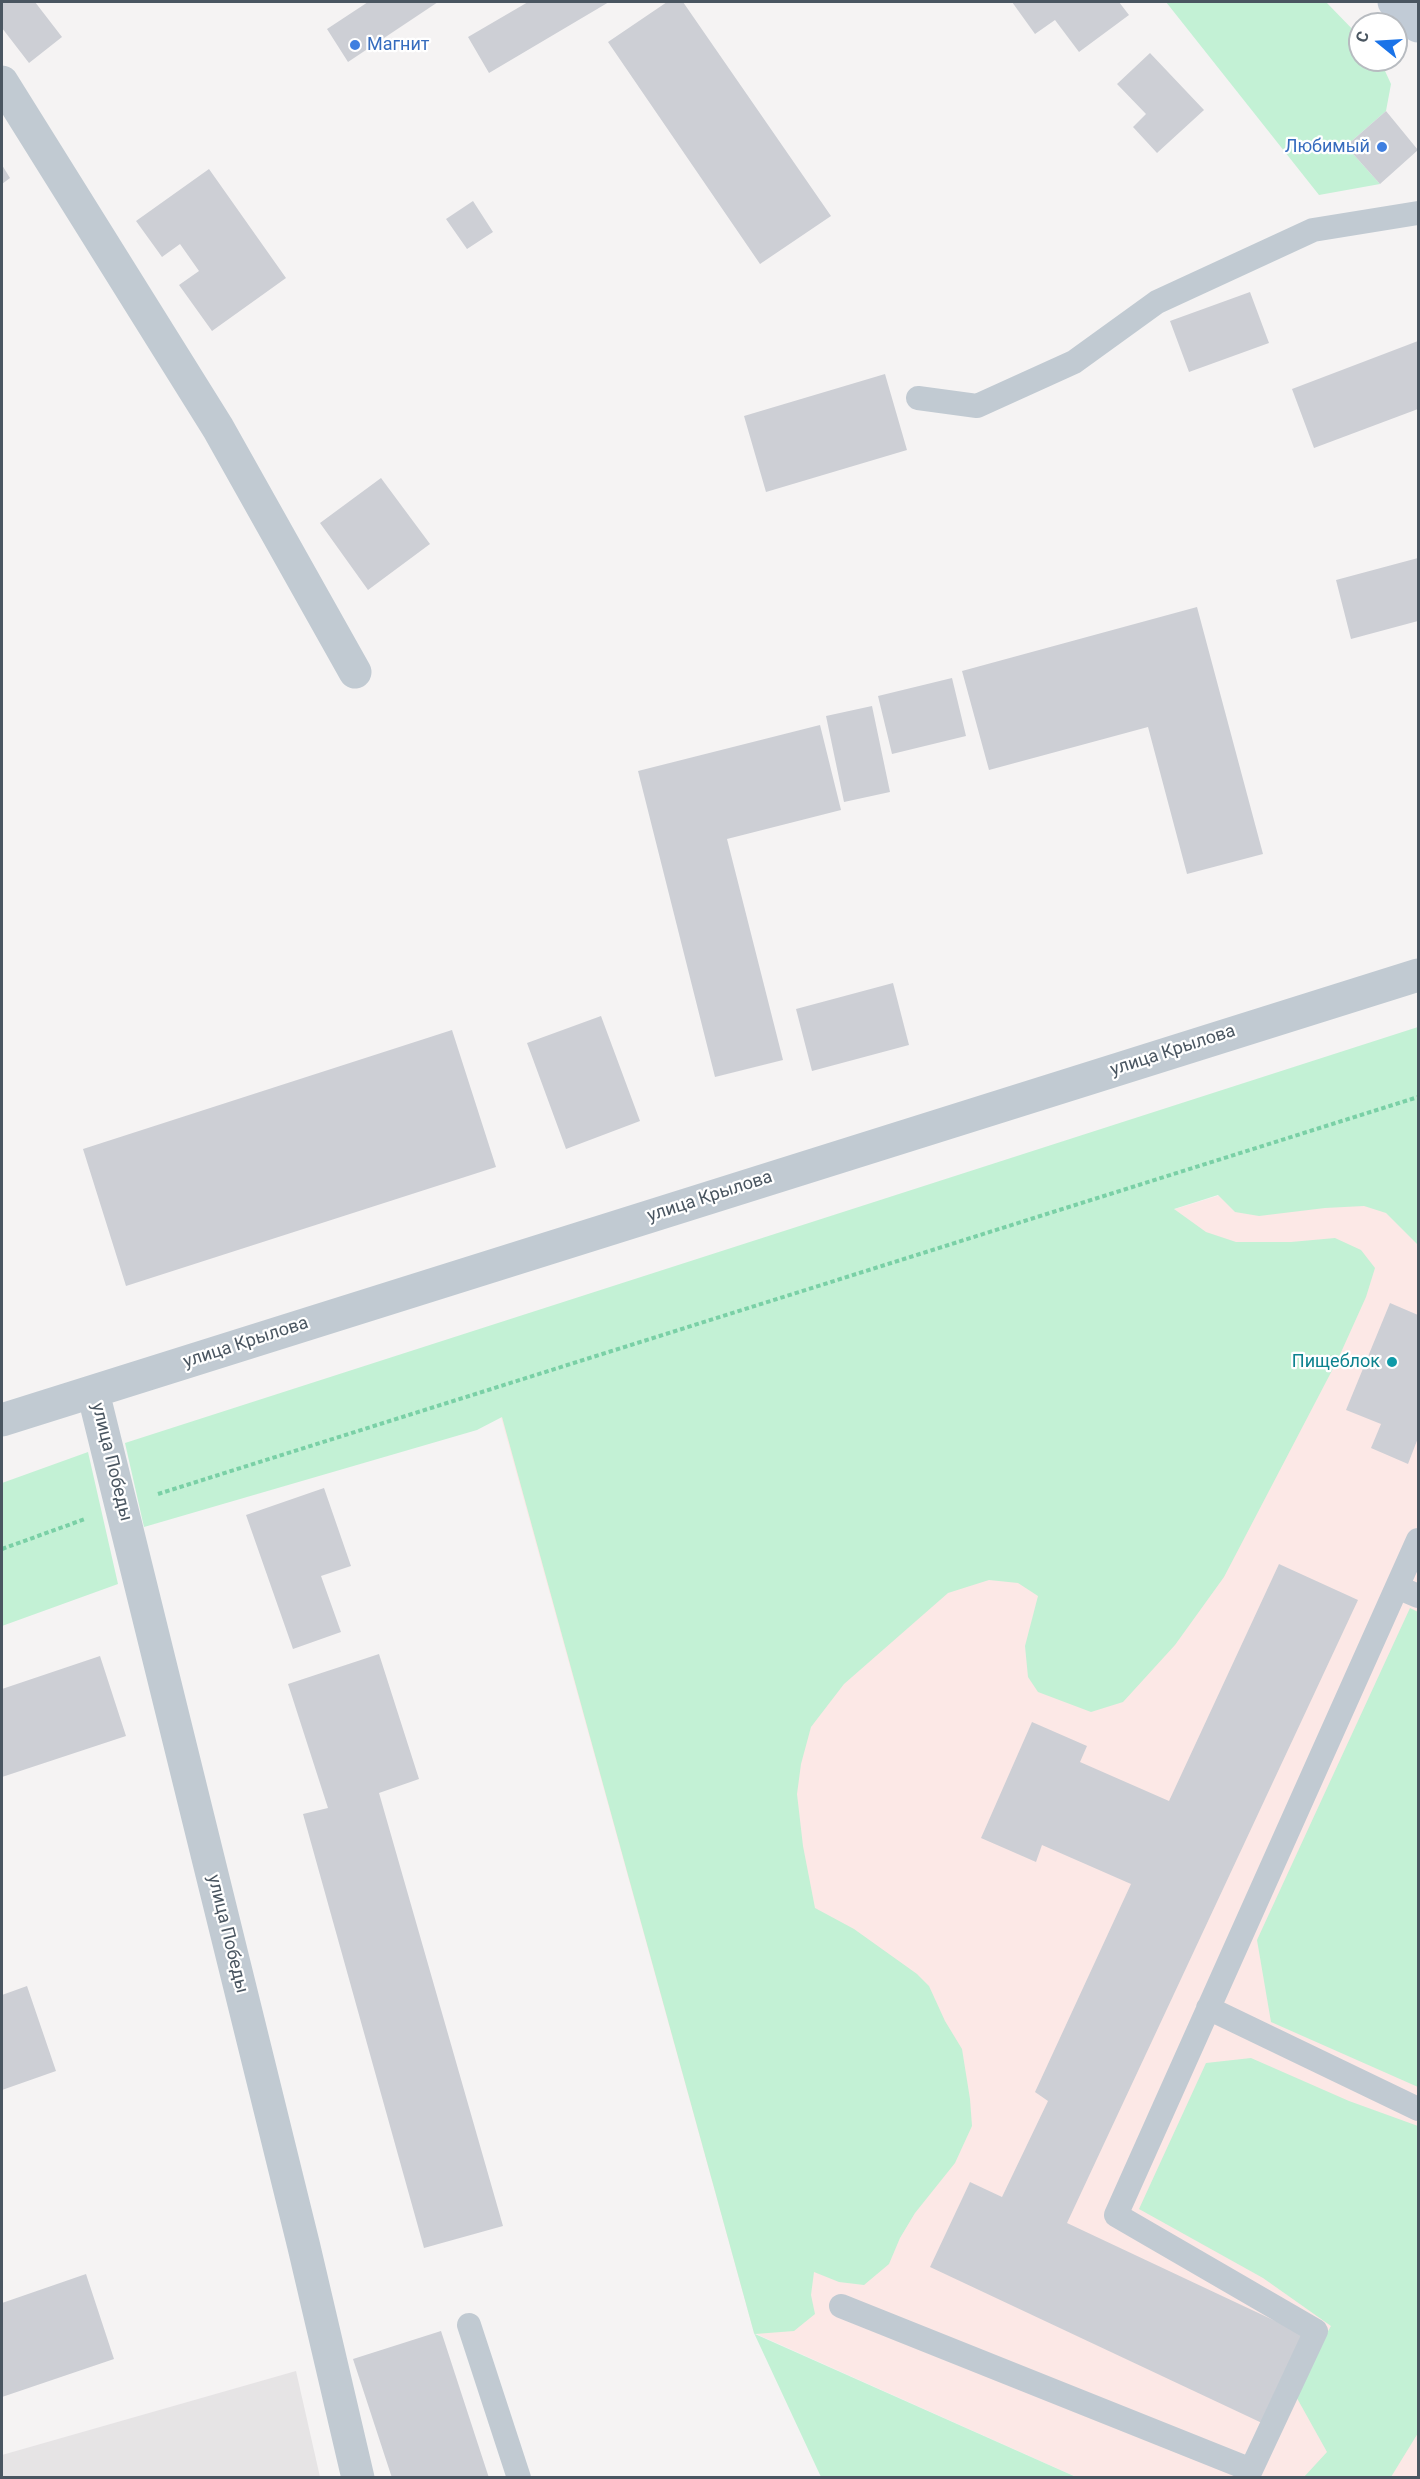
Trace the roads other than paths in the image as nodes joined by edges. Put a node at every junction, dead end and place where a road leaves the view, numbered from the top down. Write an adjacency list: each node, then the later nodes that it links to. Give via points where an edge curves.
1 (1395, 2): 2 (main road)
2 (1419, 26)
3 (2, 82): 6 (street, via 218,428)
4 (1419, 213): 5 (lane, via 1313,230 1157,302 1074,362 977,406)
5 (918, 398)
6 (355, 672)
7 (1419, 975): 8 (street, улица Крылова)
8 (93, 1392): 9 (street, улица Крылова); 16 (street, улица Победы)
9 (2, 1420)
10 (1419, 1540): 11 (lane)
11 (1408, 1591): 12 (lane)
12 (1209, 2008): 13 (lane); 14 (lane, via 1116,2215 1317,2331 1251,2470)
13 (1419, 2109)
14 (841, 2306)
15 (469, 2325): 17 (lane)
16 (358, 2478)
17 (519, 2478)

